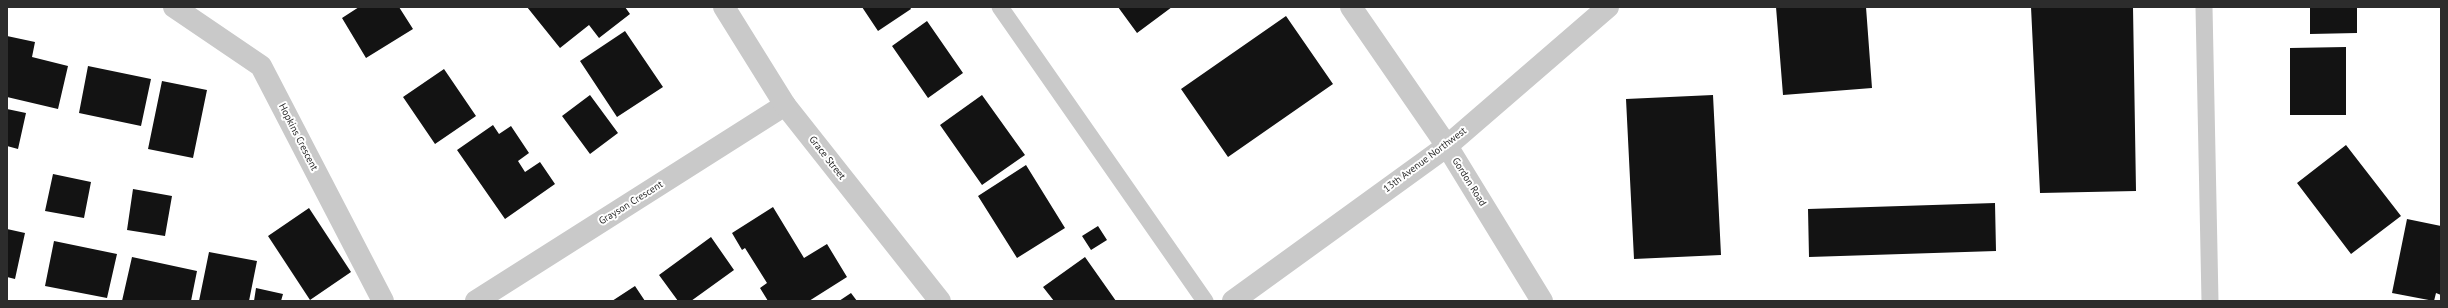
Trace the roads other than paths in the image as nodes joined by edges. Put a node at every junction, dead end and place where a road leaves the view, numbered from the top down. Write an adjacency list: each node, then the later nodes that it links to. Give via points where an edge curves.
1 (174, 7): 9 (street, Hopkins Crescent, via 261,66)
2 (724, 7): 7 (street, Grace Street)
3 (1000, 7): 12 (lane)
4 (1351, 7): 8 (street, Gordon Road)
5 (1608, 7): 8 (street, 13th Avenue Northwest)
6 (2204, 7): 15 (lane)
7 (785, 105): 10 (street, Grayson Crescent); 11 (street, Grace Street)
8 (1447, 146): 13 (street, 13th Avenue Northwest); 14 (street, Gordon Road)
9 (383, 301)
10 (476, 301)
11 (940, 301)
12 (1205, 301)
13 (1233, 301)
14 (1542, 301)
15 (2210, 301)

